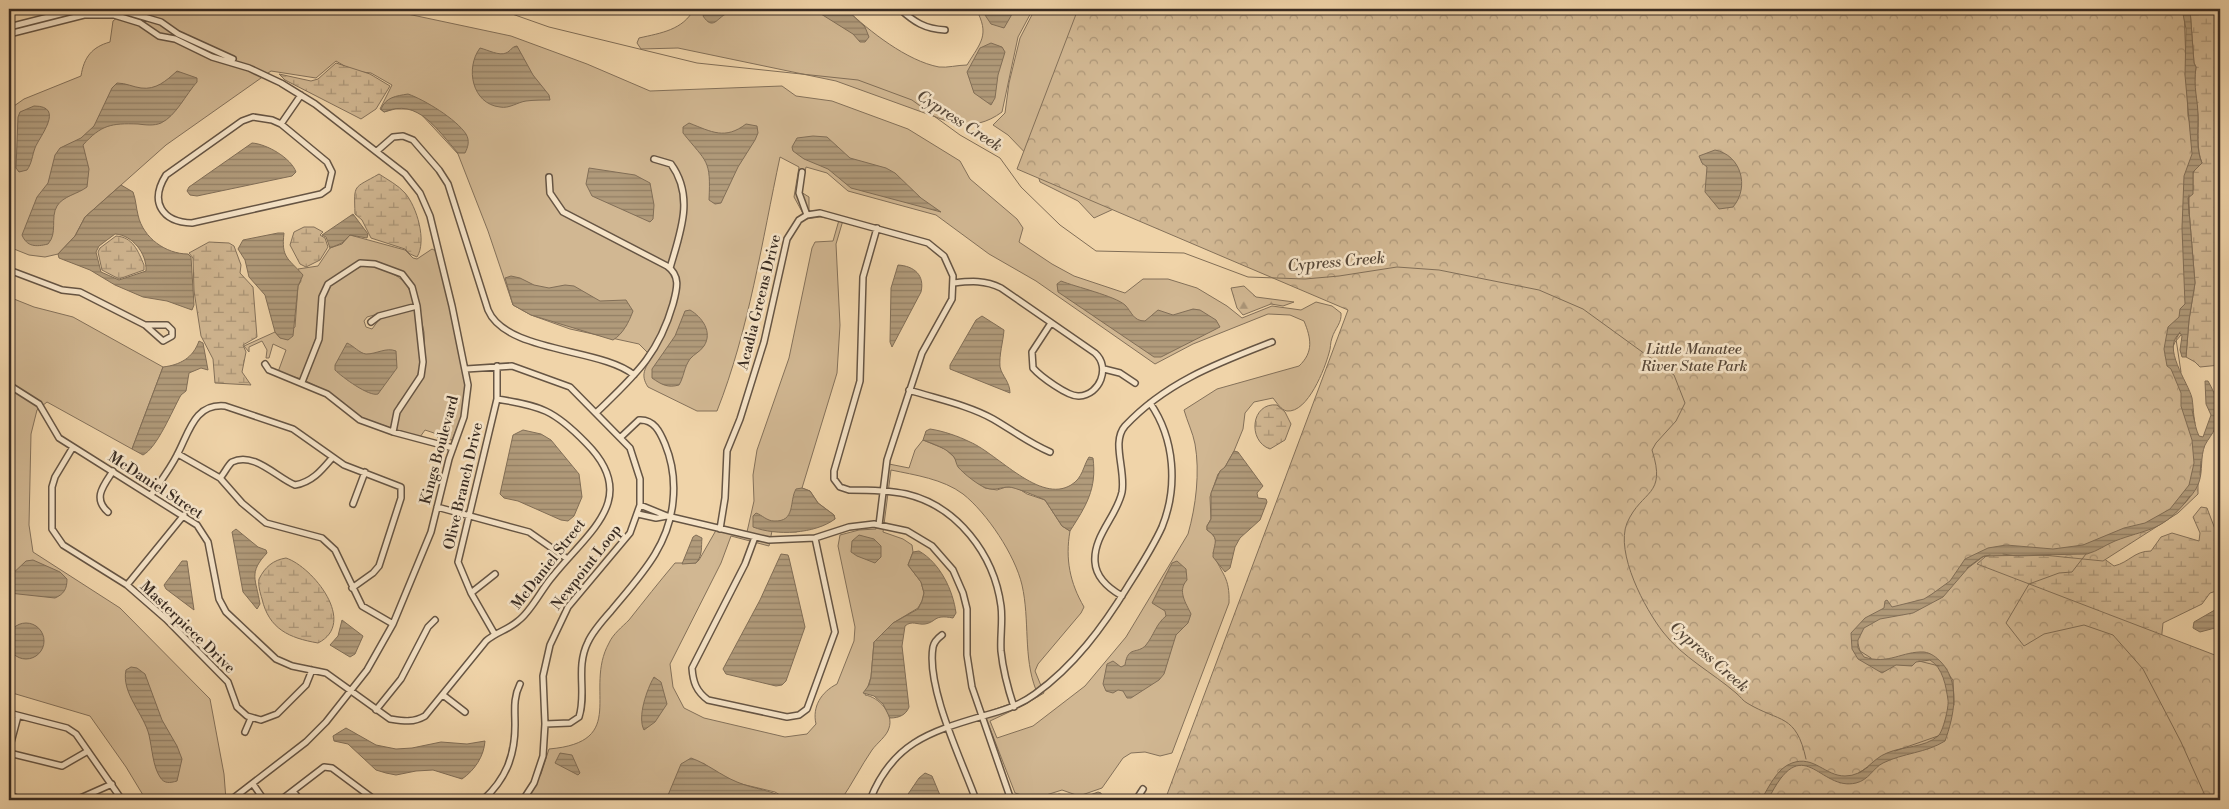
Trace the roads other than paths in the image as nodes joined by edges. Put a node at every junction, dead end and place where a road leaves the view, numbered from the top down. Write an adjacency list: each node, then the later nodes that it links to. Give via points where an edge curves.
1 (80, 9): 4 (street)
2 (117, 9): 7 (street, Kings Boulevard, via 161,22 178,34)
3 (900, 9): 5 (street, via 918,24)
4 (9, 27)
5 (945, 30)
6 (9, 34): 7 (street, Kings Boulevard, via 84,15 114,15 140,23 159,36 212,57)
7 (248, 68): 8 (street, Kings Boulevard)
8 (301, 94): 9 (street); 12 (street, Kings Boulevard)
9 (281, 124): 9 (street, via 253,117 166,175 158,195 166,216 174,221 192,223 321,194 328,189 332,172 327,162)
10 (9, 128): 11 (street)
11 (9, 136)
12 (377, 151): 28 (street, Kings Boulevard, via 405,174 425,202); 30 (street, via 393,137 407,137 439,170 453,196 488,310 499,325 552,347 625,368)
13 (654, 159): 18 (street, via 671,164 683,192 684,217)
14 (802, 172): 16 (street, via 799,193)
15 (549, 177): 18 (street, via 550,193 563,212)
16 (807, 216): 17 (street, via 829,214); 59 (street, Acadia Greens Drive, via 796,223 788,235 764,342 727,451)
17 (877, 228): 20 (street, via 917,238 933,246 948,261); 48 (street, via 863,277 860,381 834,479 840,487 849,490)
18 (670, 268): 30 (street, via 678,288 668,321 656,348)
19 (9, 270): 24 (street, via 62,290 80,292)
20 (954, 283): 23 (street, via 992,284); 34 (street, via 951,303 928,340)
21 (417, 306): 22 (street, via 379,316); 31 (street, via 412,287 402,274 360,262 323,291 320,334); 38 (street, via 422,337 421,376 399,408)
22 (370, 322)
23 (1050, 323): 29 (street, via 1097,355); 29 (street, via 1032,352 1031,362 1037,372 1071,395 1080,396 1099,384)
24 (145, 325): 24 (street, via 163,341 172,336 167,325)
25 (1272, 342): 36 (street, via 1198,371)
26 (265, 364): 31 (street, via 269,370)
27 (497, 366): 28 (street, Newpoint Loop); 35 (street, Olive Branch Drive); 37 (street, Newpoint Loop, via 522,368 565,384)
28 (466, 369): 41 (street, Kings Boulevard, via 467,403)
29 (1104, 370): 32 (street, via 1120,373)
30 (634, 375): 37 (street)
31 (302, 382): 38 (street, via 327,394 360,420)
32 (1135, 383)
33 (9, 385): 40 (street, McDaniel Street, via 39,404 54,432)
34 (910, 390): 42 (street, via 979,413 1032,445); 48 (street, via 887,460)
35 (497, 399): 56 (street, Olive Branch Drive); 62 (street, McDaniel Street, via 535,406 556,415 593,450 607,469 611,492 606,509)
36 (1150, 403): 67 (street, via 1167,442 1172,486 1159,532); 67 (street, via 1119,434 1122,492 1095,550 1101,579)
37 (597, 412): 39 (street, Newpoint Loop)
38 (393, 432): 41 (street)
39 (621, 437): 51 (street, Newpoint Loop, via 636,461); 57 (street, via 639,420 649,421 656,428 672,471 674,487)
40 (73, 447): 45 (street, McDaniel Street); 64 (street, Masterpiece Drive, via 52,484 53,532 66,548)
41 (453, 448): 52 (street, Kings Boulevard)
42 (1050, 452)
43 (178, 454): 44 (street, via 196,416 215,405 293,429); 47 (street); 49 (street)
44 (332, 458): 46 (street); 47 (street, via 317,475 300,484 287,482 271,469 240,460 231,463)
45 (113, 471): 49 (street, McDaniel Street); 53 (street, via 99,496 101,505)
46 (365, 472): 50 (street); 65 (street, via 401,487 401,498 379,566)
47 (220, 478): 65 (street, via 266,523 322,538 335,550)
48 (882, 491): 58 (street); 76 (street, via 907,494 935,504 951,515 977,543 990,566 1001,606 1001,652)
49 (151, 495): 55 (street, McDaniel Street)
50 (353, 504)
51 (640, 505): 54 (street, Newpoint Loop); 57 (street)
52 (437, 507): 56 (street); 69 (street, Kings Boulevard, via 418,568)
53 (108, 512)
54 (638, 514): 57 (street); 83 (street, Newpoint Loop, via 624,541 568,607 555,632 543,676)
55 (184, 515): 64 (street); 72 (street, McDaniel Street, via 197,524 208,542 219,599 226,612 271,655 287,664)
56 (468, 515): 62 (street, via 529,532); 66 (street, Olive Branch Drive, via 458,562)
57 (669, 517): 59 (street); 83 (street, via 658,553 588,642 580,668 579,717 572,723)
58 (879, 525): 61 (street, via 856,525); 81 (street, via 907,531 926,542 956,575 966,603 969,673)
59 (720, 529): 60 (street)
60 (755, 537): 61 (street, via 769,540); 61 (street, via 745,564 692,668 693,682 708,700 787,717 807,710 835,632)
61 (815, 538)
62 (566, 558): 70 (street, McDaniel Street, via 520,620)
63 (496, 574): 66 (street)
64 (127, 585): 82 (street, Masterpiece Drive, via 225,679 232,688 237,707)
65 (352, 588): 69 (street, via 362,606)
66 (471, 593): 70 (street, Olive Branch Drive)
67 (1122, 596): 76 (street, via 1095,638 1035,694)
68 (435, 620): 77 (street, via 428,627 401,679)
69 (394, 624): 74 (street, Kings Boulevard)
70 (494, 633): 75 (street, McDaniel Street)
71 (942, 635): 84 (street, via 934,646 933,660 940,702)
72 (312, 670): 74 (street, McDaniel Street, via 326,673); 82 (street, via 306,685 277,714 265,720)
73 (520, 684): 101 (street, via 515,695 512,759 500,781)
74 (351, 691): 77 (street, McDaniel Street); 89 (street, Kings Boulevard, via 306,742)
75 (443, 694): 77 (street, McDaniel Street, via 416,721 390,719); 78 (street)
76 (1014, 707): 81 (street)
77 (376, 710)
78 (465, 712)
79 (9, 713): 80 (street)
80 (18, 716): 86 (street); 87 (street, via 67,728 76,734)
81 (982, 717): 84 (street); 105 (street)
82 (251, 718): 85 (street)
83 (545, 724): 102 (street, Newpoint Loop, via 540,770)
84 (949, 728): 103 (street, via 919,739 901,751 885,770); 104 (street)
85 (245, 732)
86 (9, 751): 87 (street, via 62,766)
87 (88, 751): 88 (street)
88 (112, 784): 94 (street); 95 (street)
89 (253, 784): 96 (street, Kings Boulevard); 97 (street)
90 (1142, 789): 106 (street)
91 (293, 791): 98 (street); 99 (street); 100 (street, via 324,767 332,768)
92 (9, 794): 93 (street)
93 (22, 800)
94 (76, 800)
95 (122, 800)
96 (231, 800)
97 (264, 800)
98 (281, 800)
99 (300, 800)
100 (374, 800)
101 (483, 800)
102 (523, 800)
103 (870, 800)
104 (976, 800)
105 (1011, 800)
106 (1136, 800)

